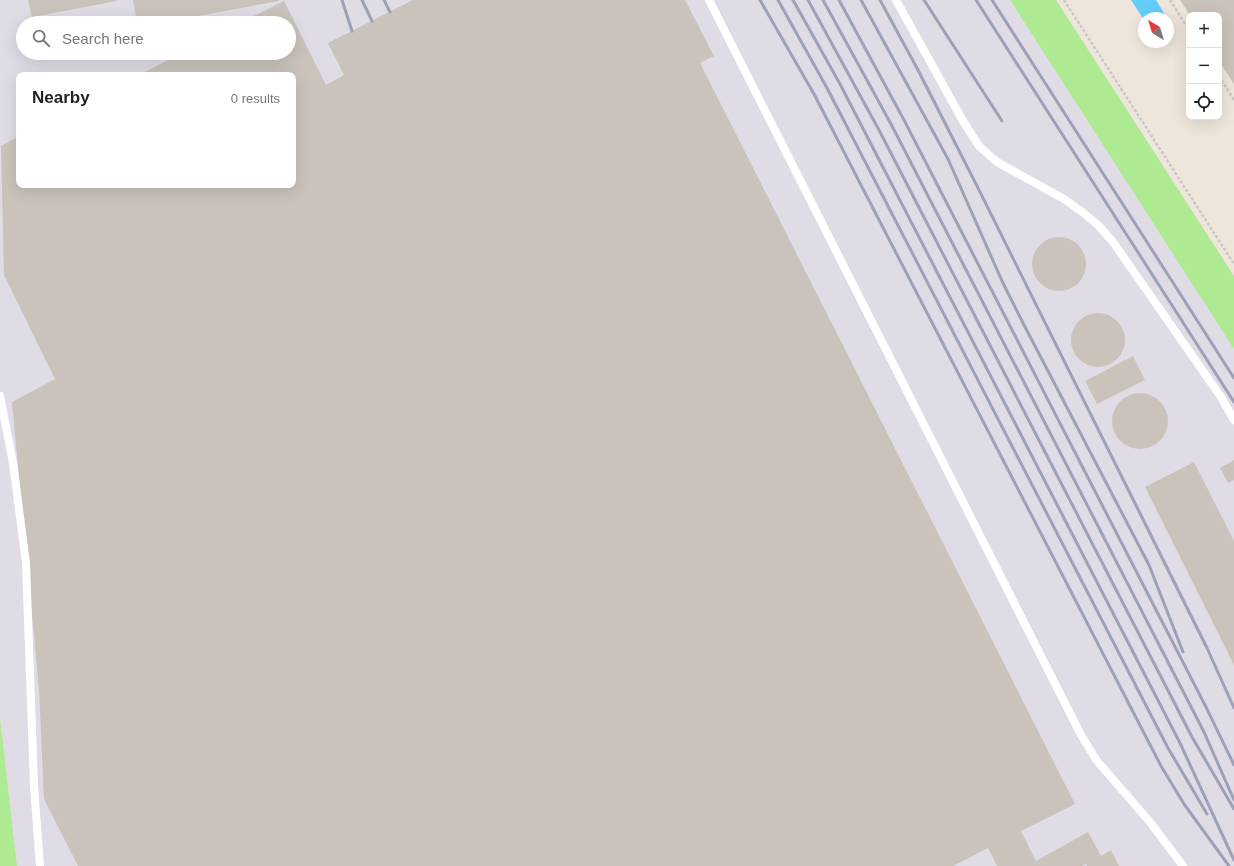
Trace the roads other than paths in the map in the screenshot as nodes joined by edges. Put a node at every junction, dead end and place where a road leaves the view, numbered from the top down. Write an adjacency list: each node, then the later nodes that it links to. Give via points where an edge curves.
1 (709, 0): 6 (lane, via 1081,735 1097,761 1150,822)
2 (896, 0): 4 (lane, via 979,146 997,162 1064,199 1098,225 1221,397)
3 (0, 396): 5 (lane, via 14,463 26,563 34,786)
4 (1234, 420)
5 (40, 866)
6 (1183, 866)

